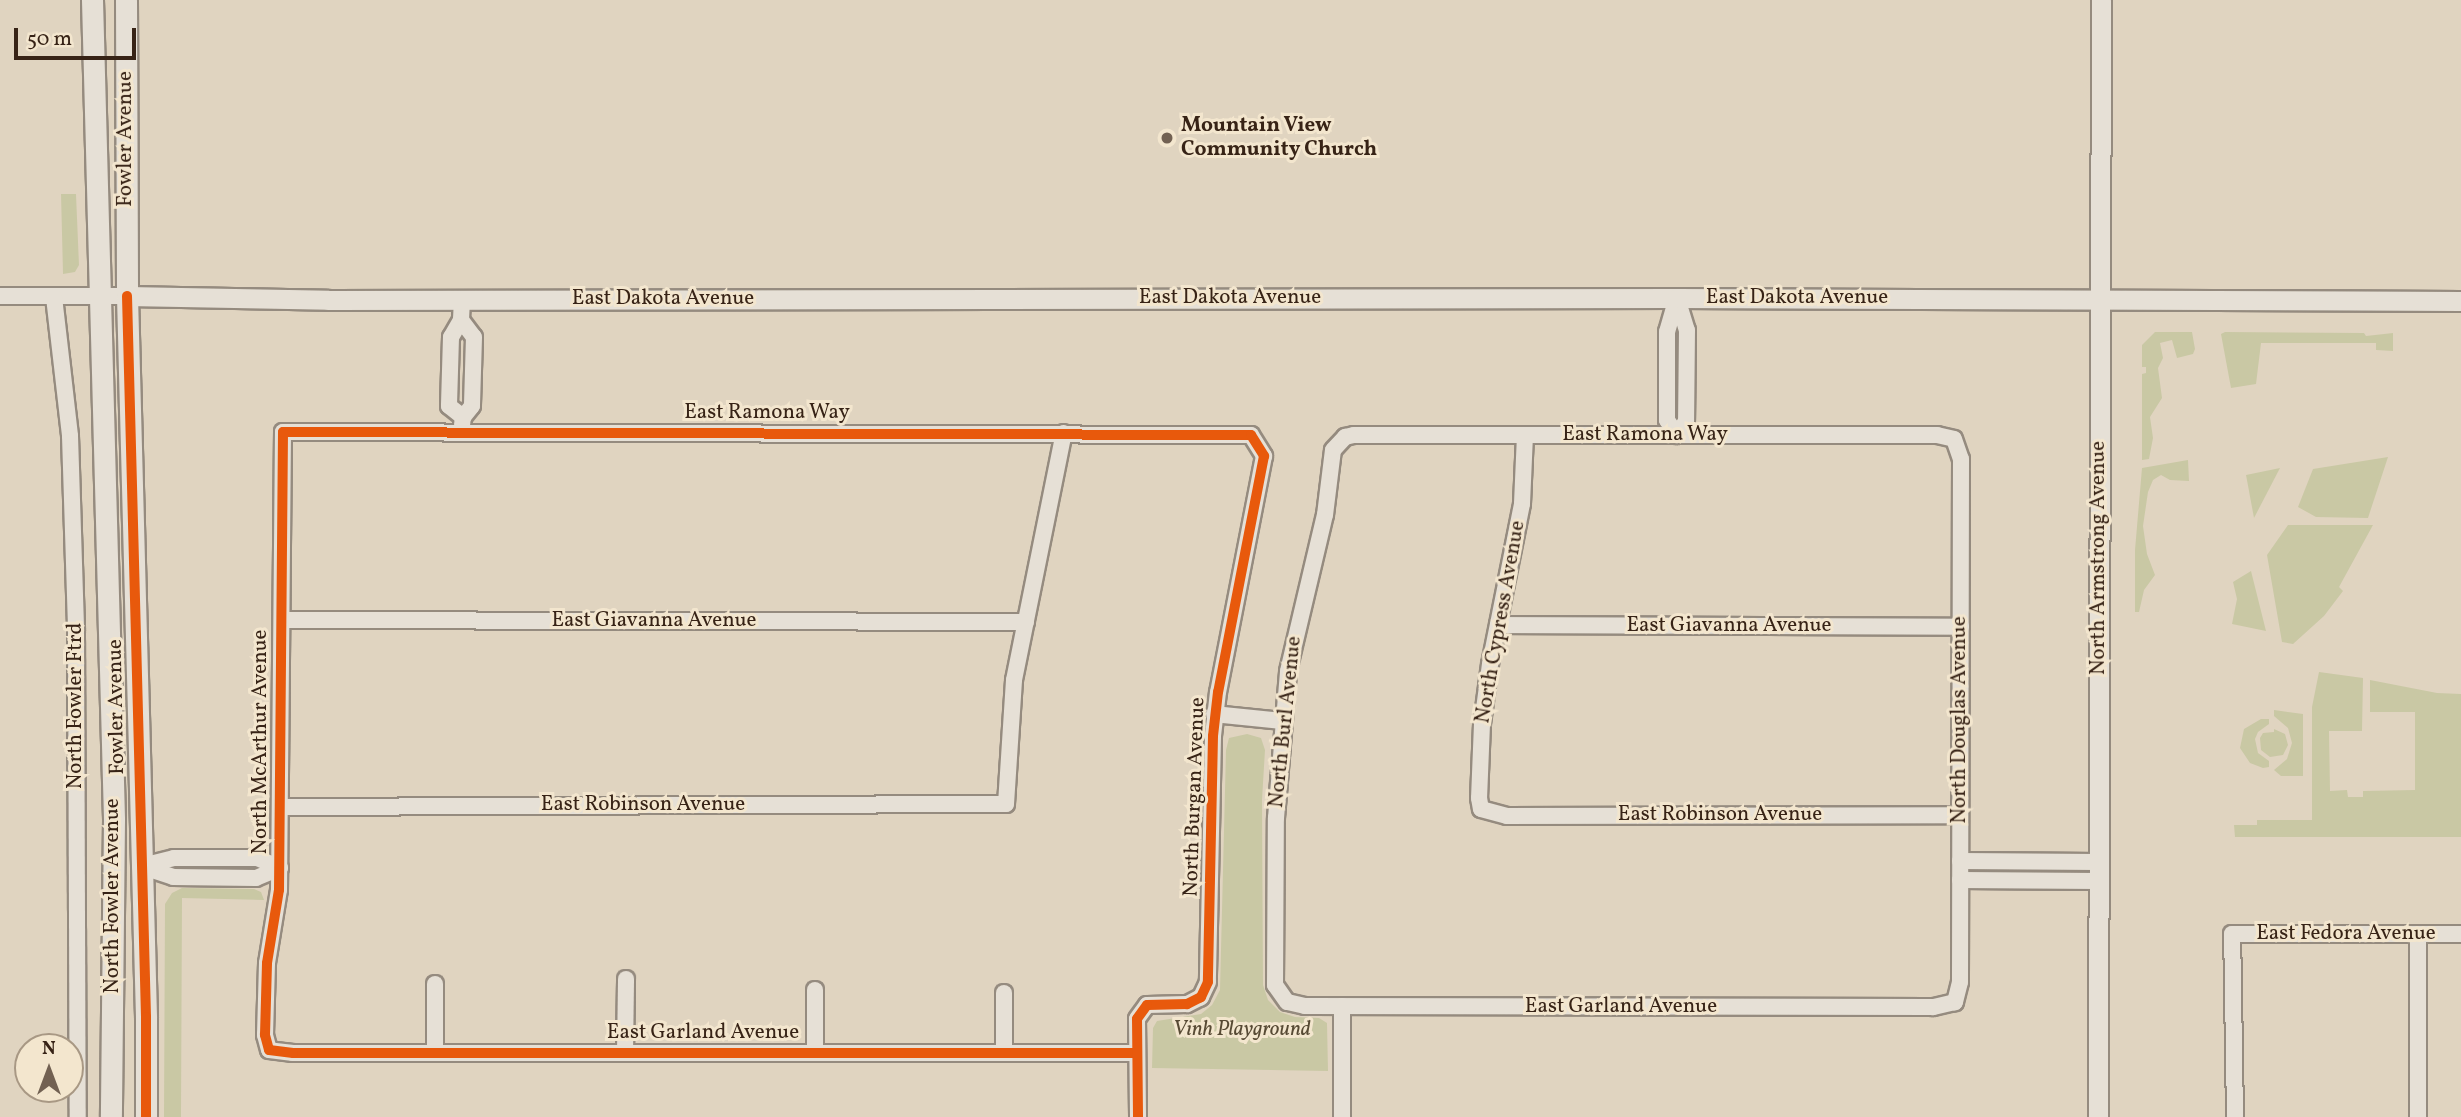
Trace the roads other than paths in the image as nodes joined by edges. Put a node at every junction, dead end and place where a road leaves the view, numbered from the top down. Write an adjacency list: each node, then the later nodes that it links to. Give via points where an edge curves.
1 (92, 0): 7 (main road, Fowler Avenue)
2 (126, 0): 5 (main road, Fowler Avenue)
3 (2101, 0): 9 (street, North Armstrong Avenue)
4 (0, 296): 6 (street, East Dakota Avenue)
5 (127, 296): 7 (street, East Dakota Avenue); 10 (street, East Dakota Avenue); 31 (main road, Fowler Avenue)
6 (54, 297): 7 (street, East Dakota Avenue); 50 (street, North Fowler Ftrd, via 71,450)
7 (100, 297): 51 (main road, North Fowler Avenue, via 114,833)
8 (1677, 298): 9 (street, East Dakota Avenue); 10 (street, East Dakota Avenue); 18 (street, via 1667,332 1667,420)
9 (2100, 299): 11 (street, East Dakota Avenue); 33 (street, North Armstrong Avenue)
10 (462, 300): 12 (street)
11 (2461, 301)
12 (461, 320): 13 (street, via 451,337 449,406); 13 (street, via 474,337 472,406)
13 (462, 424): 14 (street, East Ramona Way); 15 (street, East Ramona Way)
14 (284, 432): 21 (street, North McArthur Avenue)
15 (1065, 433): 16 (street, East Ramona Way); 22 (street)
16 (1251, 435): 25 (street, North Burgan Avenue, via 1264,456)
17 (1525, 435): 18 (street, East Ramona Way); 20 (street, East Ramona Way, via 1354,435); 23 (street, North Cypress Avenue, via 1522,504)
18 (1677, 435): 19 (street, East Ramona Way, via 1937,435)
19 (1954, 439): 24 (street, North Douglas Avenue, via 1961,459)
20 (1337, 443): 26 (street, North Burl Avenue, via 1288,671)
21 (282, 620): 22 (street, East Giavanna Avenue); 27 (street, North McArthur Avenue)
22 (1026, 621): 27 (street, East Robinson Avenue, via 1014,680 1006,804)
23 (1498, 625): 24 (street, East Giavanna Avenue); 28 (street, North Cypress Avenue, via 1482,724)
24 (1961, 627): 29 (street, North Douglas Avenue)
25 (1214, 714): 26 (street); 48 (street, North Burgan Avenue, via 1208,982 1201,997 1187,1004 1147,1006 1137,1018)
26 (1282, 721): 41 (street, North Burl Avenue, via 1275,985)
27 (280, 807): 32 (street, North McArthur Avenue)
28 (1481, 809): 29 (street, East Robinson Avenue, via 1507,816)
29 (1959, 815): 30 (street, North Douglas Avenue)
30 (1960, 861): 33 (street); 34 (street, North Douglas Avenue)
31 (140, 866): 32 (street, via 174,858 257,858); 52 (main road, Fowler Avenue)
32 (279, 868): 44 (street, North McArthur Avenue, via 267,963 265,1035)
33 (2098, 871): 34 (street); 55 (street, North Armstrong Avenue)
34 (1960, 880): 42 (street, North Douglas Avenue, via 1960,982)
35 (2418, 934): 36 (street, East Fedora Avenue); 56 (street, East Fedora Avenue, via 2231,934); 57 (street)
36 (2461, 934)
37 (626, 979): 45 (street)
38 (435, 984): 49 (street)
39 (815, 990): 46 (street, East Garland Avenue)
40 (1004, 993): 47 (street)
41 (1287, 1002): 43 (street, East Garland Avenue)
42 (1955, 1002): 43 (street, East Garland Avenue, via 1933,1007)
43 (1342, 1006): 54 (street)
44 (269, 1050): 49 (street, East Garland Avenue)
45 (625, 1053): 46 (street, East Garland Avenue); 49 (street, East Garland Avenue)
46 (815, 1053): 47 (street, East Garland Avenue)
47 (1004, 1053): 48 (street, East Garland Avenue)
48 (1137, 1053): 53 (street, North Burgan Avenue)
49 (435, 1054)
50 (78, 1117)
51 (111, 1117)
52 (146, 1117)
53 (1138, 1117)
54 (1342, 1117)
55 (2098, 1117)
56 (2235, 1117)
57 (2418, 1117)

